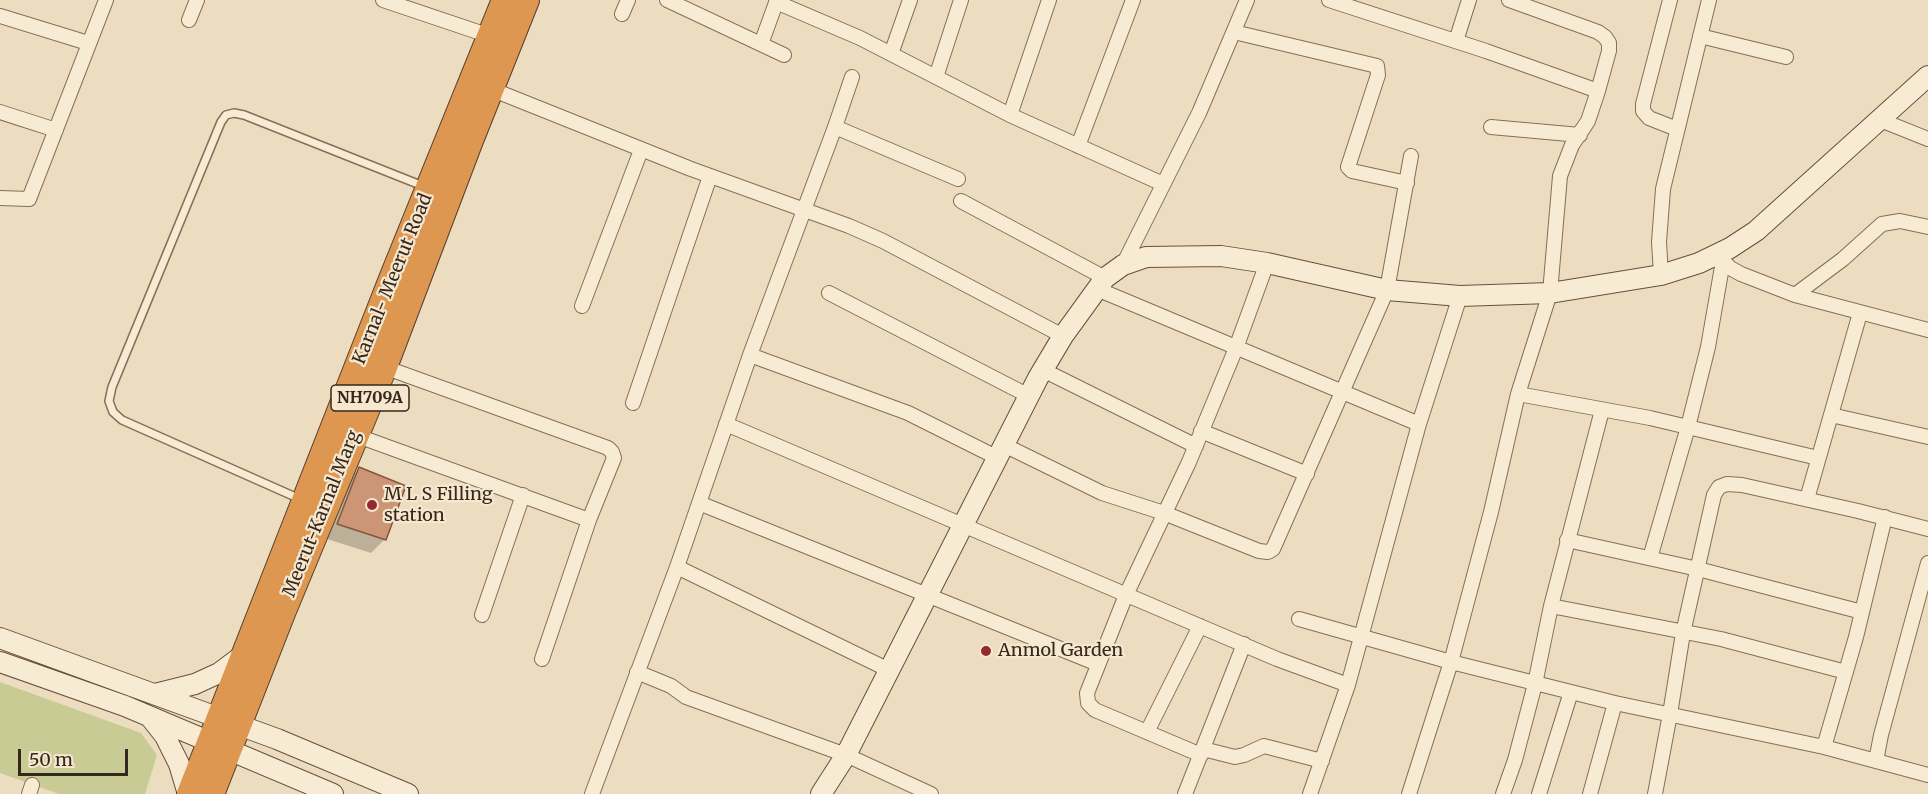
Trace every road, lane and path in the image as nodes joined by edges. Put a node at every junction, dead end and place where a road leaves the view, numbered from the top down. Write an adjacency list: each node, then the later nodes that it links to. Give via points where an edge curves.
1 (106, 0): 26 (street)
2 (197, 0): 21 (street)
3 (383, 0): 23 (street)
4 (505, 0): 23 (highway, Karnal- Meerut Road / NH709A)
5 (526, 0): 34 (highway, Meerut-Karnal Marg / NH709A)
6 (628, 0): 19 (street)
7 (667, 0): 27 (street)
8 (910, 0): 28 (street)
9 (961, 0): 33 (street)
10 (1049, 0): 37 (street)
11 (1133, 0): 45 (street)
12 (1247, 0): 22 (street)
13 (1329, 0): 25 (street)
14 (1469, 0): 25 (street)
15 (1509, 0): 35 (street, via 1605,37 1609,51)
16 (1670, 0): 41 (street, via 1643,111 1649,118)
17 (1709, 0): 24 (street)
18 (777, 1): 27 (street); 28 (street)
19 (622, 14)
20 (0, 16): 26 (street)
21 (189, 20)
22 (1234, 32): 50 (street, via 1377,66 1378,75 1348,167); 51 (street)
23 (490, 36): 52 (highway, Karnal- Meerut Road / NH709A)
24 (1700, 36): 30 (street); 41 (street)
25 (1456, 41): 35 (street)
26 (88, 43): 42 (street)
27 (761, 44): 29 (street)
28 (891, 54): 33 (street)
29 (784, 55)
30 (1786, 57)
31 (852, 76): 39 (street)
32 (1928, 76): 38 (street)
33 (936, 77): 37 (street)
34 (491, 89): 46 (street); 73 (highway, Meerut-Karnal Marg / NH709A)
35 (1598, 91): 43 (street)
36 (0, 112): 42 (street)
37 (1010, 115): 45 (street)
38 (1878, 119): 44 (street); 57 (street, via 1756,231)
39 (835, 127): 49 (street); 55 (street)
40 (1491, 127): 43 (street)
41 (1677, 129): 60 (street, via 1663,189)
42 (56, 130): 53 (street, via 29,200)
43 (1581, 135): 64 (street, via 1572,145 1560,176)
44 (1928, 138)
45 (1078, 146): 51 (street)
46 (641, 150): 48 (street); 67 (street)
47 (1412, 156): 50 (street)
48 (710, 176): 55 (street); 78 (street)
49 (958, 178)
50 (1407, 183): 62 (street)
51 (1163, 184): 59 (street)
52 (429, 189): 94 (highway, Karnal- Meerut Road / NH709A); 94 (lane, via 244,115 226,115 112,387 109,401 122,420)
53 (0, 198)
54 (961, 201): 61 (street)
55 (803, 210): 70 (street, via 883,241); 72 (street)
56 (1928, 227): 65 (street, via 1900,221 1882,224)
57 (1720, 258): 60 (street); 65 (street, via 1741,274); 83 (street, via 1708,347)
58 (1267, 263): 59 (street, via 1221,256 1146,257); 62 (street); 71 (street)
59 (1123, 265): 61 (street)
60 (1661, 275): 64 (street)
61 (1101, 284): 70 (street); 71 (street)
62 (1387, 290): 66 (street); 75 (street)
63 (829, 293): 77 (street)
64 (1550, 293): 66 (street); 76 (street)
65 (1795, 295): 68 (street)
66 (1460, 296): 82 (street)
67 (582, 306)
68 (1860, 313): 69 (street); 80 (street)
69 (1928, 330)
70 (1063, 336): 74 (street)
71 (1236, 348): 75 (street); 84 (street)
72 (750, 355): 81 (street); 88 (street)
73 (384, 367): 85 (highway, Meerut-Karnal Marg / NH709A); 97 (street, via 608,448 614,458)
74 (1043, 370): 77 (street); 87 (street)
75 (1343, 393): 82 (street); 90 (street)
76 (1518, 394): 79 (street); 119 (street)
77 (1029, 396): 88 (street)
78 (633, 403)
79 (1602, 410): 83 (street); 100 (street)
80 (1831, 415): 86 (street); 89 (street)
81 (726, 424): 93 (street); 98 (street)
82 (1419, 424): 113 (street)
83 (1688, 427): 89 (street); 101 (street)
84 (1201, 431): 87 (street); 90 (street)
85 (355, 435): 91 (street); 94 (highway, Meerut-Karnal Marg / NH709A)
86 (1928, 437)
87 (1196, 446): 95 (street)
88 (1001, 451): 95 (street, via 1102,493); 98 (street)
89 (1818, 458): 92 (street)
90 (1307, 474): 95 (street, via 1276,544 1268,552)
91 (523, 495): 97 (street); 109 (street)
92 (1807, 499): 96 (street); 104 (street, via 1742,484 1719,487)
93 (699, 503): 103 (street); 105 (street)
94 (314, 506): 116 (highway, Karnal- Meerut Road / NH709A); 132 (highway, Meerut-Karnal Marg / NH709A)
95 (1164, 513): 106 (street)
96 (1885, 518): 99 (street); 108 (street)
97 (589, 520): 117 (street)
98 (963, 525): 105 (street); 106 (street)
99 (1928, 529)
100 (1567, 540): 101 (street); 107 (street)
101 (1650, 558): 104 (street)
102 (1928, 563): 136 (street)
103 (677, 567): 121 (street); 122 (street)
104 (1698, 568): 108 (street); 112 (street)
105 (928, 594): 120 (street); 121 (street)
106 (1126, 595): 111 (street); 120 (street)
107 (1551, 606): 112 (street); 124 (street)
108 (1862, 612): 123 (street)
109 (482, 615)
110 (1299, 619): 113 (street)
111 (1200, 626): 115 (street); 131 (street)
112 (1683, 633): 123 (street); 129 (street)
113 (1362, 637): 119 (street); 125 (street)
114 (0, 638): 127 (street)
115 (1244, 644): 125 (street); 134 (street)
116 (246, 653): 127 (street, via 219,673 195,684); 132 (highway, Karnal- Meerut Road / NH709A)
117 (542, 659)
118 (0, 662): 130 (street)
119 (1451, 662): 124 (street); 148 (street)
120 (1098, 664): 131 (street, via 1087,693 1091,707)
121 (890, 670): 135 (street)
122 (637, 672): 135 (street, via 686,697); 143 (street)
123 (1846, 672): 133 (street)
124 (1535, 684): 126 (street); 149 (street)
125 (1348, 685): 137 (street)
126 (1571, 692): 128 (street); 150 (street)
127 (155, 694): 132 (street)
128 (1615, 703): 129 (street); 151 (street)
129 (1670, 714): 133 (street); 152 (street)
130 (149, 716): 132 (street); 139 (street, via 175,755)
131 (1147, 732): 134 (street)
132 (224, 733): 139 (highway, Karnal- Meerut Road / NH709A); 140 (highway, Meerut-Karnal Marg / NH709A); 141 (street); 142 (street)
133 (1824, 747): 136 (street)
134 (1202, 752): 137 (street, via 1235,757 1264,746); 146 (street)
135 (846, 755): 144 (street); 145 (street)
136 (1876, 760): 138 (street)
137 (1322, 761): 147 (street)
138 (1928, 775)
139 (189, 794)
140 (211, 794)
141 (333, 794)
142 (408, 794)
143 (592, 794)
144 (821, 794)
145 (931, 794)
146 (1185, 794)
147 (1310, 794)
148 (1409, 794)
149 (1503, 794)
150 (1539, 794)
151 (1590, 794)
152 (1655, 794)

